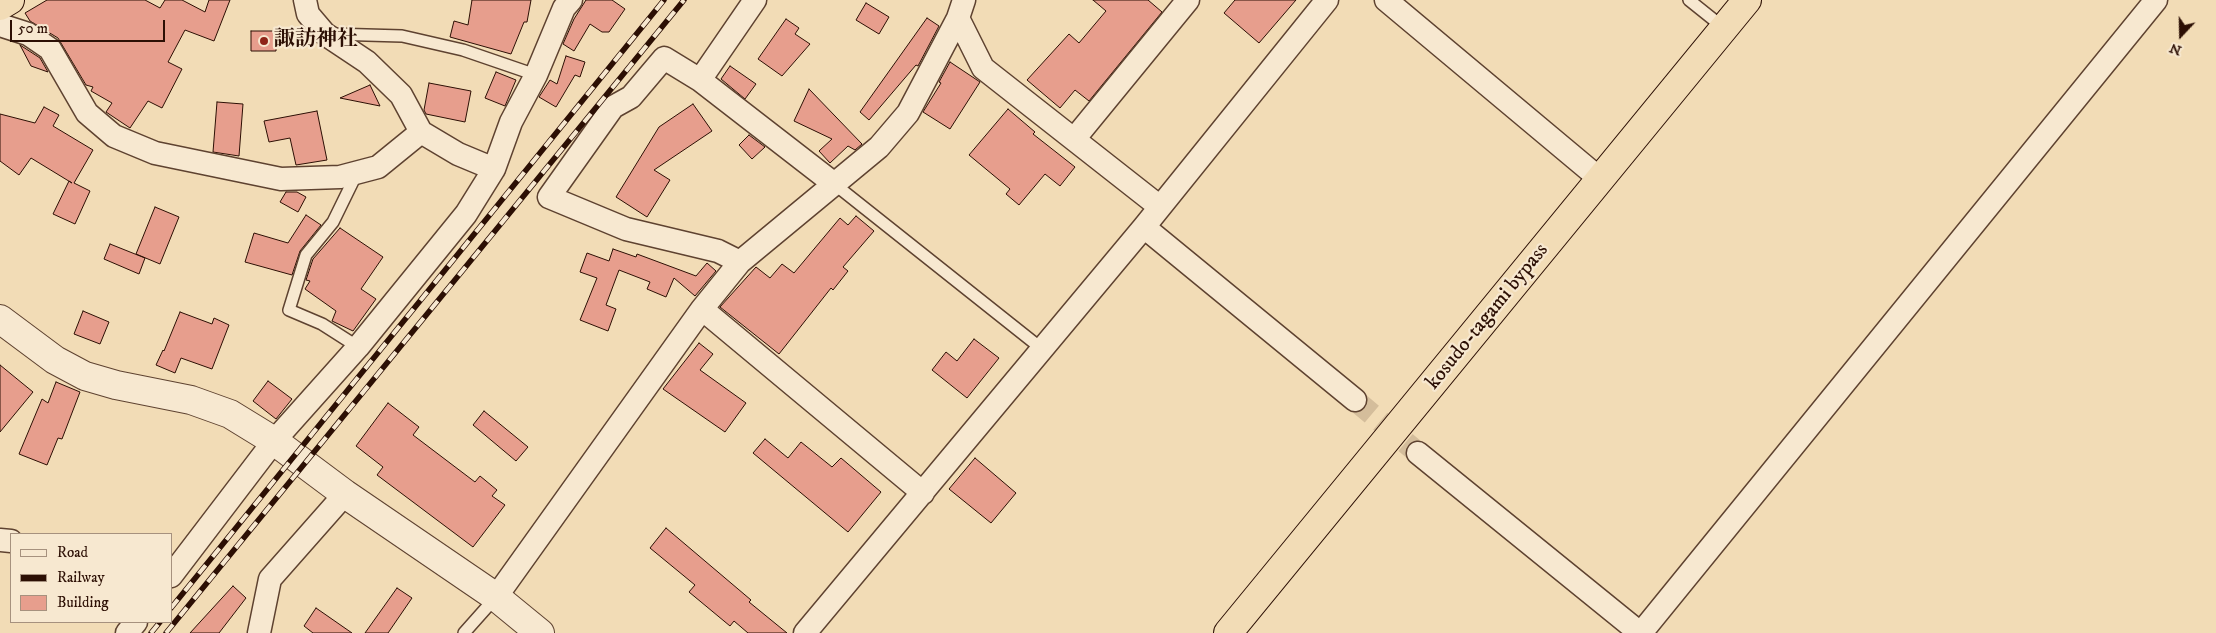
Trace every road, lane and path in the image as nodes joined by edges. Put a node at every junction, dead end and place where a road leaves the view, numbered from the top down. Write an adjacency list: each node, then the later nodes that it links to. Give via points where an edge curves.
1 (10, 0): 11 (highway)
2 (305, 0): 15 (street, via 308,14)
3 (571, 0): 16 (street, via 564,8)
4 (755, 0): 17 (street)
5 (1188, 0): 19 (street)
6 (1327, 0): 24 (street)
7 (1386, 0): 22 (street)
8 (1689, 0): 14 (lane)
9 (1747, 0): 14 (highway, kosudo-tagami bypass)
10 (2156, 0): 46 (street)
11 (0, 6)
12 (961, 9): 19 (street, via 984,68); 23 (street, via 908,113 879,148)
13 (0, 25): 21 (street, via 28,34 50,49 86,113 114,136 154,153 280,179 340,177)
14 (1724, 28): 22 (highway, kosudo-tagami bypass)
15 (325, 34): 16 (lane, via 402,36 463,50); 18 (street, via 366,62 401,95)
16 (536, 74): 20 (street, via 511,122)
17 (700, 80): 23 (street); 26 (street, via 664,58 631,97 613,107 549,197 626,229 718,251)
18 (421, 132): 20 (street, via 458,154); 21 (street, via 378,167)
19 (1075, 138): 24 (street)
20 (494, 169): 29 (street, via 466,214)
21 (358, 172): 29 (lane, via 333,222 306,255 289,310 322,324)
22 (1600, 179): 45 (highway, kosudo-tagami bypass)
23 (833, 184): 26 (street); 30 (lane)
24 (1160, 207): 25 (street)
25 (1144, 227): 30 (street); 31 (street)
26 (740, 262): 27 (street)
27 (702, 308): 34 (street); 38 (street)
28 (0, 319): 32 (street, via 55,360 84,376 191,400 230,414)
29 (358, 346): 32 (street)
30 (1042, 349): 34 (street)
31 (1355, 400)
32 (274, 441): 35 (street); 36 (street)
33 (1418, 453): 46 (street)
34 (923, 493): 44 (street)
35 (345, 494): 38 (street); 41 (street, via 270,579)
36 (179, 556): 37 (street)
37 (172, 574)
38 (496, 597): 42 (lane); 43 (street)
39 (135, 623): 40 (street)
40 (127, 633)
41 (258, 633)
42 (464, 633)
43 (540, 633)
44 (805, 633)
45 (1228, 633)
46 (1641, 633)

